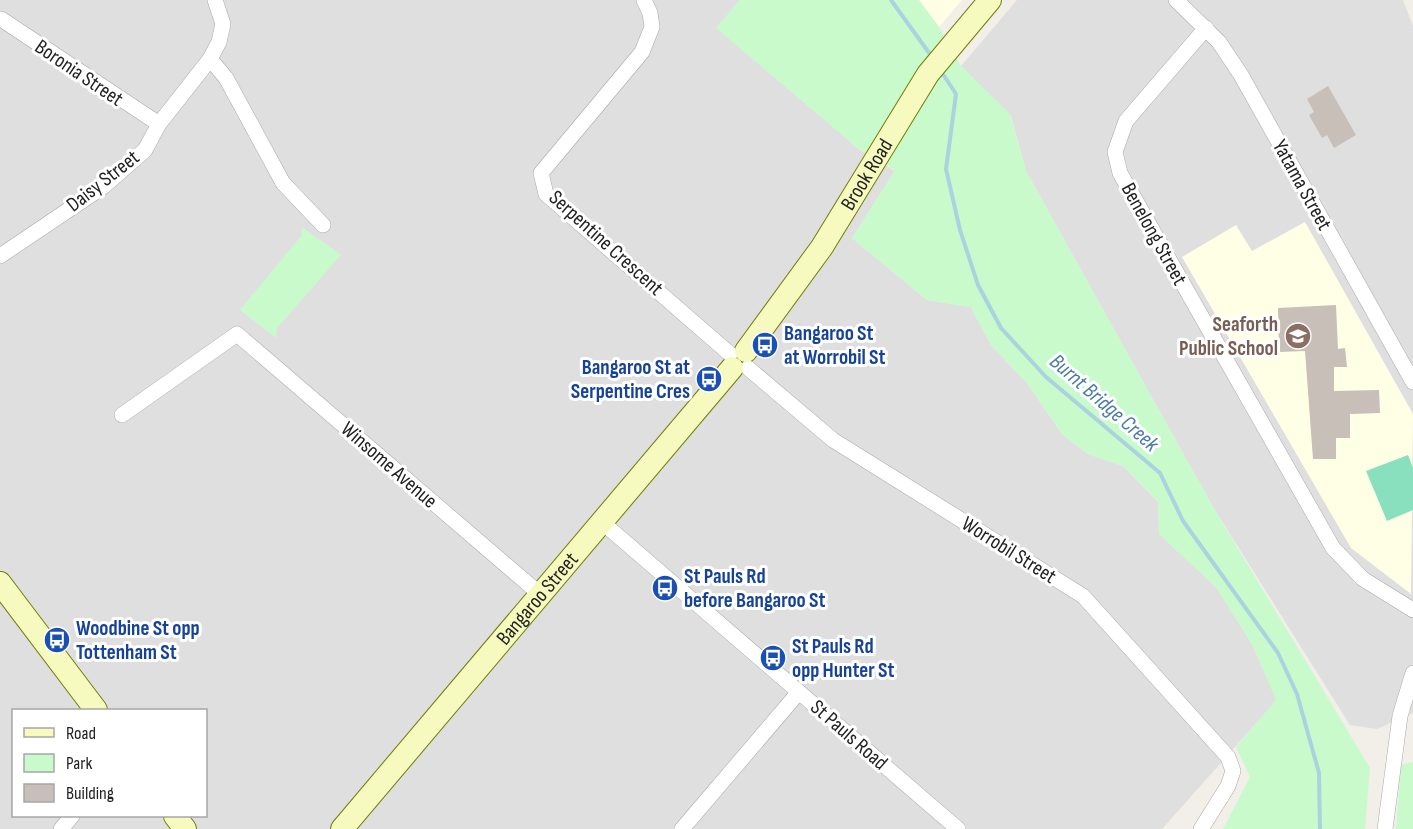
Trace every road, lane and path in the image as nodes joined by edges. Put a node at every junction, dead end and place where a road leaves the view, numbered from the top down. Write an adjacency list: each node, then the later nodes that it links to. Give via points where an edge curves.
1 (215, 0): 7 (street, via 223,24)
2 (644, 0): 11 (street, Serpentine Crescent, via 652,27 642,52 541,173 546,194)
3 (990, 0): 11 (street, Brook Road, via 928,74 822,247)
4 (1176, 0): 6 (street, Yatama Street)
5 (1, 19): 8 (street, Boronia Street)
6 (1206, 28): 12 (street, Yatama Street, via 1240,75); 17 (street, Benelong Street, via 1126,121 1115,152 1120,173 1333,548 1363,579)
7 (210, 59): 8 (street, Daisy Street); 9 (street, via 226,78 283,183)
8 (159, 124): 10 (street, Daisy Street, via 145,150 104,186)
9 (323, 225)
10 (0, 256)
11 (739, 360): 14 (street, Bangaroo Street); 30 (street, Worrobil Street, via 833,440 1083,596 1227,757 1233,771 1228,786)
12 (1413, 382)
13 (122, 415): 16 (street, Winsome Avenue, via 237,334)
14 (603, 523): 16 (street, Bangaroo Street); 19 (street, St Pauls Road)
15 (0, 584): 20 (street)
16 (541, 595): 27 (street, Bangaroo Street)
17 (1413, 610)
18 (1413, 673): 21 (street)
19 (799, 692): 28 (street); 29 (street, St Pauls Road)
20 (94, 709)
21 (1400, 716): 22 (street); 31 (street)
22 (1413, 727)
23 (71, 817): 25 (street)
24 (176, 817): 26 (street)
25 (60, 829)
26 (185, 829)
27 (342, 829)
28 (682, 829)
29 (958, 829)
30 (1202, 829)
31 (1385, 829)

